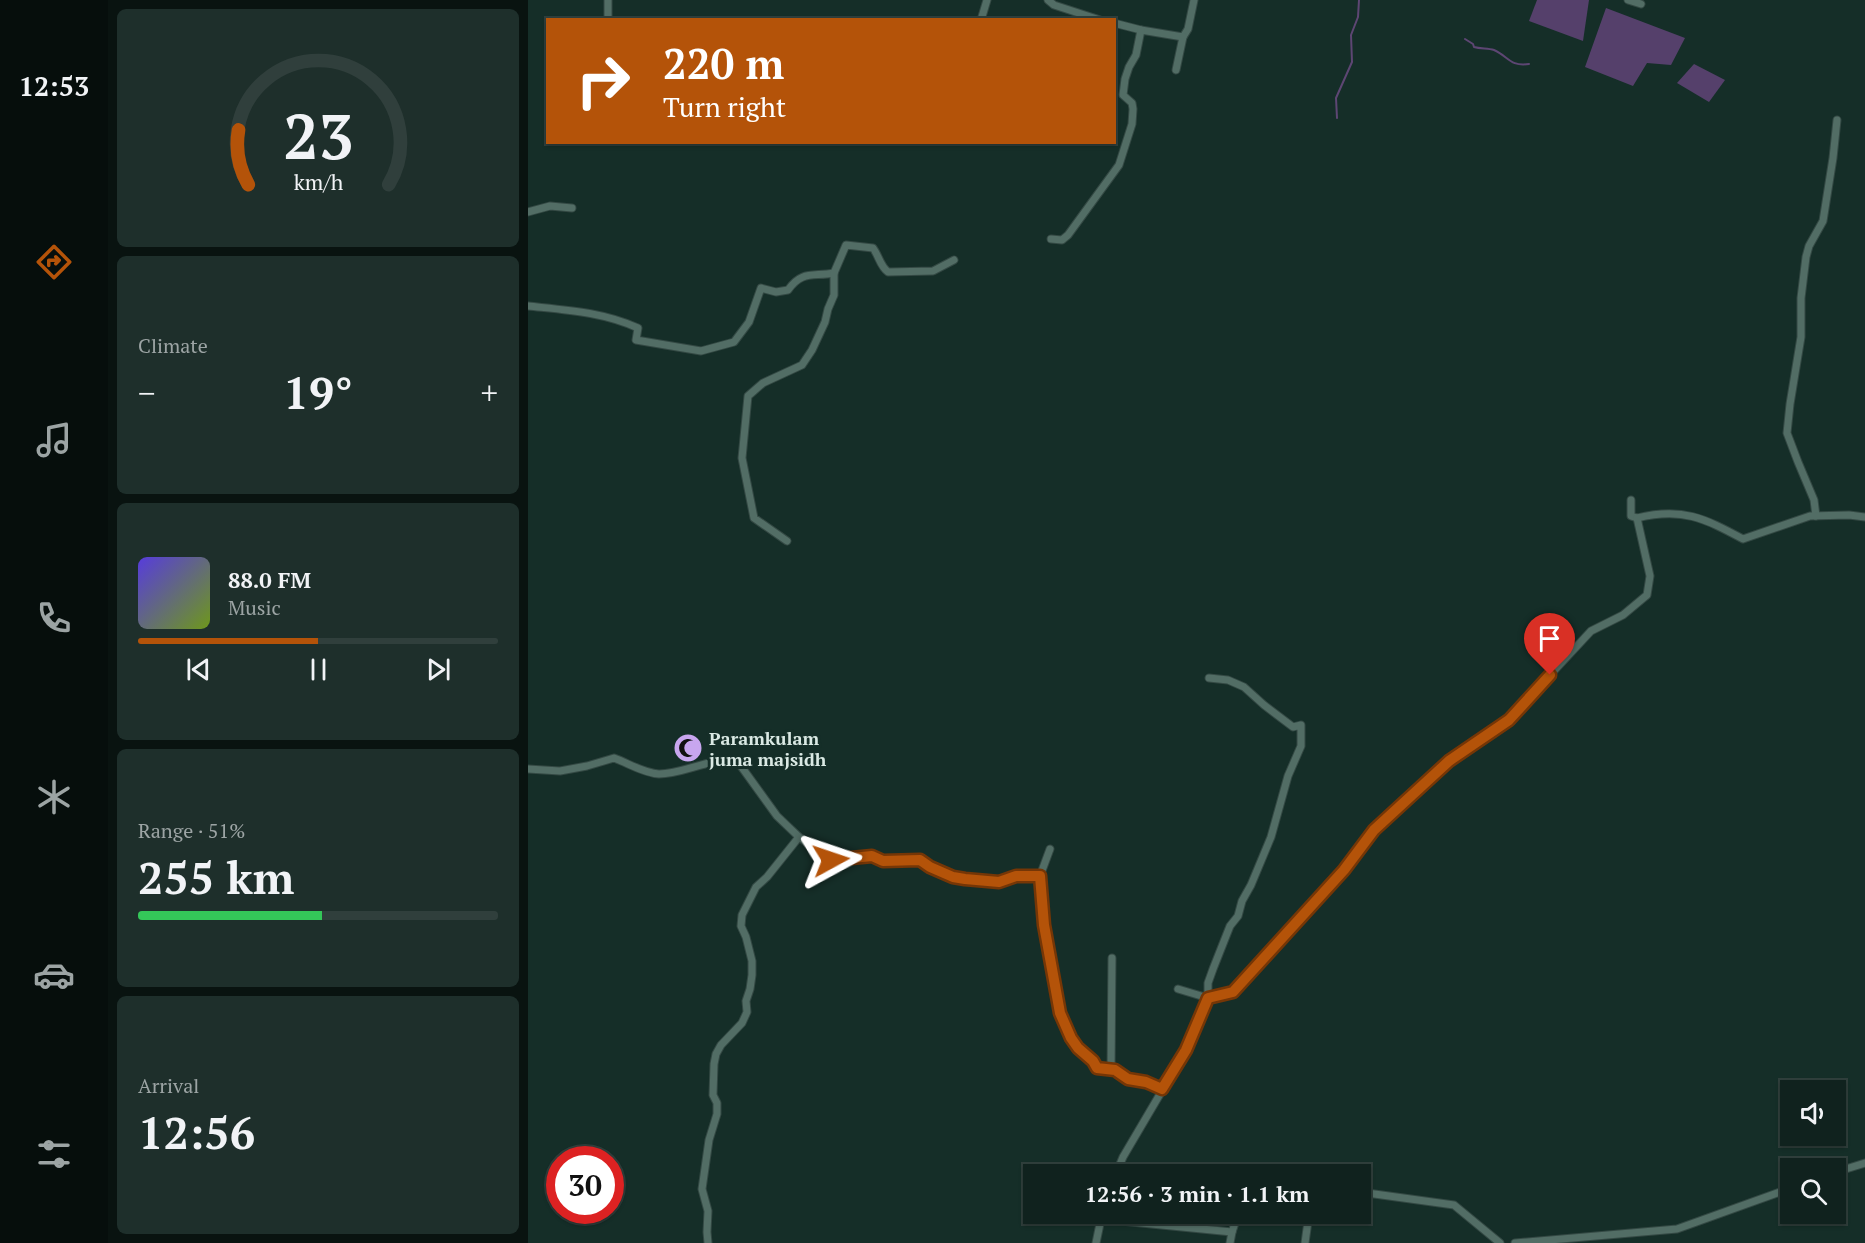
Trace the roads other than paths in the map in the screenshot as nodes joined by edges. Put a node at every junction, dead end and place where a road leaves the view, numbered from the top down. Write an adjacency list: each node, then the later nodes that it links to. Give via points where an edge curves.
1 (608, 0): 7 (street)
2 (987, 0): 8 (street)
3 (1048, 0): 9 (street)
4 (1194, 0): 12 (street)
5 (1628, 0): 6 (street)
6 (1641, 4)
7 (608, 18)
8 (982, 18)
9 (1094, 18)
10 (1116, 24): 11 (street)
11 (1141, 30): 12 (street); 17 (street, via 1136,55 1125,79 1124,95 1132,103 1132,124 1119,165 1068,235 1062,240)
12 (1183, 37): 13 (street)
13 (1176, 70)
14 (1837, 120): 22 (street, via 1823,221 1806,257 1801,337 1787,433 1815,500)
15 (572, 208): 16 (street, via 550,206)
16 (528, 212)
17 (1051, 239)
18 (954, 260): 19 (street, via 933,271 888,272 873,248 846,245)
19 (834, 273): 20 (street, via 806,275 795,280 788,290 761,288 749,322 734,342 701,351 636,340 638,328 620,319); 25 (street, via 834,295 812,350 802,364 763,383 748,396 742,458 754,518)
20 (528, 306)
21 (1631, 500): 24 (street, via 1631,516)
22 (1816, 516): 23 (street); 24 (street, via 1743,539 1697,516 1658,512)
23 (1865, 517)
24 (1637, 518): 33 (street, via 1650,576 1647,595 1623,615 1591,631 1509,720 1449,761 1374,830 1344,870 1233,992)
25 (788, 541)
26 (1209, 678): 33 (street, via 1245,687 1293,727 1301,725 1301,746 1271,837 1208,983)
27 (528, 769): 28 (street, via 560,771 614,758 659,774 727,759 738,762 777,816)
28 (799, 837): 30 (street, via 831,860 872,856 883,861 920,860 953,877 999,882 1016,876); 46 (street, via 756,887 741,915 752,975 747,1012 721,1045 714,1064 717,1114 702,1189 708,1211)
29 (1050, 849): 30 (street)
30 (1040, 876): 34 (street, via 1044,925 1060,1013 1078,1048 1097,1068)
31 (1112, 958): 34 (street)
32 (1178, 989): 33 (street)
33 (1208, 998): 35 (street, via 1186,1050)
34 (1111, 1070): 35 (street)
35 (1162, 1089): 37 (street)
36 (1865, 1163): 38 (street)
37 (1120, 1164)
38 (1846, 1169)
39 (1780, 1192): 51 (street, via 1677,1228)
40 (1371, 1194): 50 (street, via 1454,1205)
41 (1100, 1224): 47 (street)
42 (1167, 1224): 45 (street)
43 (1235, 1224): 45 (street)
44 (1308, 1224): 49 (street)
45 (1232, 1232): 48 (street)
46 (708, 1243)
47 (1096, 1243)
48 (1230, 1243)
49 (1305, 1243)
50 (1500, 1243)
51 (1515, 1243)

